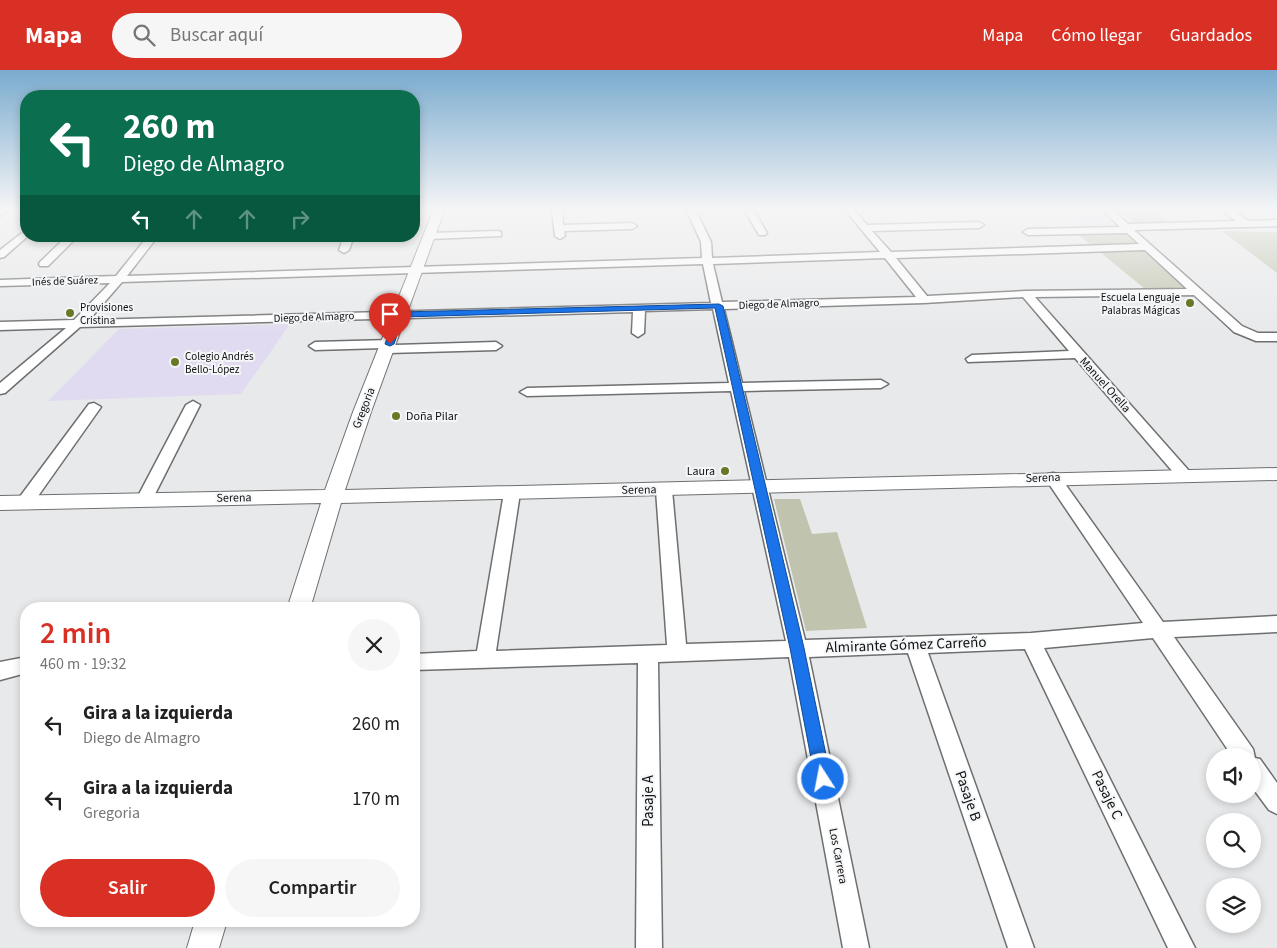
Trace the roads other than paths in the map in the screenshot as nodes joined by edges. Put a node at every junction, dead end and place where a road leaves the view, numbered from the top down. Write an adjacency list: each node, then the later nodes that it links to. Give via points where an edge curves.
1 (56, 252): 10 (street)
2 (140, 252): 12 (street)
3 (424, 252): 11 (street, Gregoria)
4 (707, 252): 9 (street, Los Carrera)
5 (885, 252): 8 (street)
6 (987, 252): 8 (street, Inés de Suárez)
7 (1154, 252): 14 (street)
8 (888, 255): 9 (street, Inés de Suárez); 16 (street)
9 (707, 261): 11 (street, Inés de Suárez); 17 (street, Los Carrera)
10 (44, 264)
11 (417, 269): 12 (street, Inés de Suárez); 19 (street, Gregoria)
12 (119, 279): 13 (street, Inés de Suárez); 20 (street)
13 (0, 283)
14 (1198, 292): 15 (street, Diego de Almagro); 23 (street, via 1238,329 1256,338)
15 (1026, 294): 16 (street, Diego de Almagro); 27 (street, Manuel Orella)
16 (924, 300): 17 (street, Diego de Almagro)
17 (719, 306): 18 (street, Diego de Almagro); 30 (street, Los Carrera)
18 (639, 308): 19 (street, Diego de Almagro); 22 (street)
19 (400, 314): 20 (street, Diego de Almagro); 25 (street, Gregoria)
20 (77, 324): 21 (street, Diego de Almagro); 31 (street)
21 (0, 326)
22 (638, 333)
23 (1277, 337)
24 (315, 346): 25 (street)
25 (389, 346): 26 (street); 41 (street, Gregoria)
26 (496, 346)
27 (1077, 354): 28 (street); 36 (street, Manuel Orella)
28 (972, 359)
29 (881, 384): 30 (street)
30 (737, 387): 32 (street); 38 (street, Los Carrera)
31 (0, 390)
32 (527, 392)
33 (193, 405): 42 (street)
34 (94, 407): 43 (street)
35 (1277, 474): 36 (street, Serena)
36 (1186, 476): 37 (street, Serena)
37 (1053, 478): 38 (street, Serena); 47 (street)
38 (759, 487): 39 (street, Serena); 50 (street, Los Carrera)
39 (664, 490): 40 (street, Serena); 51 (street)
40 (512, 493): 41 (street, Serena); 53 (street)
41 (333, 496): 42 (street, Serena); 45 (street, Gregoria)
42 (144, 500): 43 (street, Serena)
43 (25, 502): 44 (street, Serena)
44 (0, 503)
45 (300, 602)
46 (1277, 624): 47 (street, Almirante Gómez Carreño)
47 (1158, 630): 48 (street, Almirante Gómez Carreño); 57 (street)
48 (1031, 641): 49 (street, Almirante Gómez Carreño); 65 (street, Pasaje C)
49 (915, 645): 50 (street, Almirante Gómez Carreño); 64 (street, Pasaje B)
50 (797, 648): 51 (street, Almirante Gómez Carreño); 63 (street, Los Carrera)
51 (677, 652): 52 (street, Almirante Gómez Carreño)
52 (648, 653): 53 (street, Almirante Gómez Carreño); 62 (street, Pasaje A)
53 (484, 660): 54 (street, Almirante Gómez Carreño)
54 (420, 662)
55 (20, 666): 56 (street)
56 (0, 671)
57 (1239, 748)
58 (1261, 780): 59 (street)
59 (1277, 802)
60 (209, 927): 61 (street)
61 (202, 948)
62 (649, 948)
63 (856, 948)
64 (1021, 948)
65 (1182, 948)

